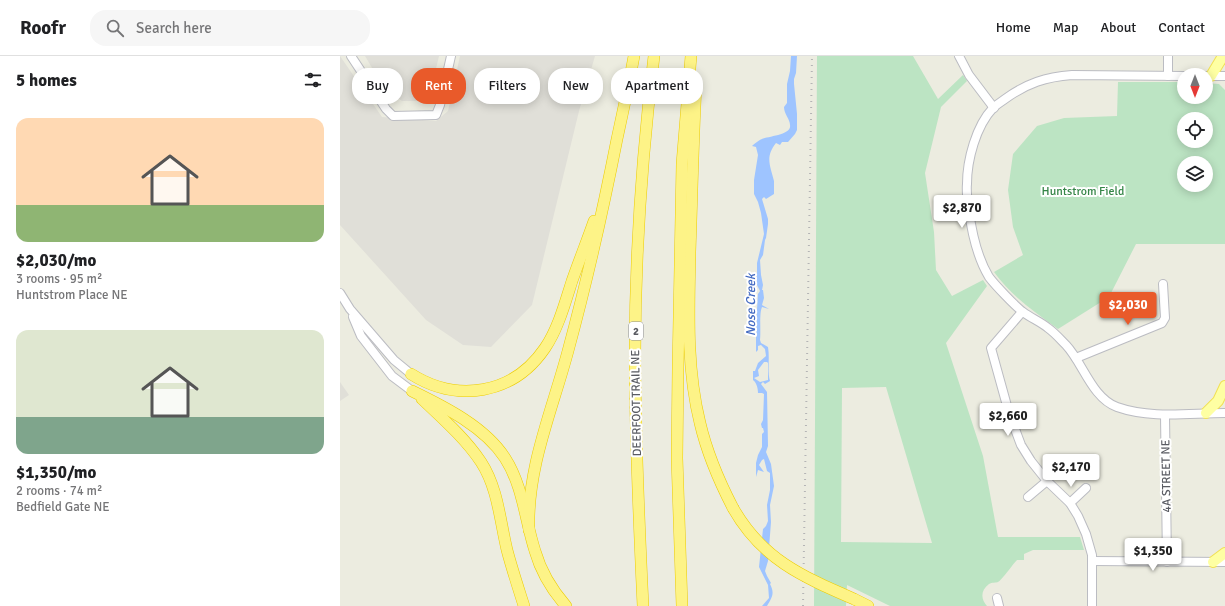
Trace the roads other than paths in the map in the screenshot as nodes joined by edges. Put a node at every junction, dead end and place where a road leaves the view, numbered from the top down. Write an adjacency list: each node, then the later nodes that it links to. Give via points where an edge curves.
1 (351, 56): 2 (street, via 386,110 393,116 436,116)
2 (451, 56)
3 (634, 56): 16 (highway)
4 (654, 56): 40 (highway, DEERFOOT TRAIL NE / 2, via 639,217 635,354)
5 (691, 56): 41 (highway, via 682,164 678,361 677,458)
6 (697, 56): 42 (highway, bridge, via 689,308 691,366 696,405 705,443 733,508 765,550 811,580)
7 (959, 56): 15 (street, via 969,75)
8 (1168, 56): 11 (street)
9 (1223, 56): 10 (main road)
10 (1213, 69)
11 (1168, 76): 12 (street); 15 (street, via 1054,76 1036,81 1017,91)
12 (1177, 76)
13 (1213, 76): 14 (street)
14 (1225, 76)
15 (994, 108): 20 (street, via 974,142 969,161 966,184 970,220 984,268)
16 (612, 163): 22 (highway, via 592,227 555,327 545,348 531,364 518,375 500,384 470,392 445,390); 32 (highway, via 574,330 534,470 529,502)
17 (1162, 284): 21 (street, via 1166,318 1162,323)
18 (340, 294): 19 (street)
19 (350, 308): 22 (street, via 394,360); 24 (street, via 361,336 392,376)
20 (1022, 312): 21 (street, via 1048,328); 28 (street, via 991,348 1009,413 1021,445)
21 (1076, 358): 27 (street, via 1101,397 1116,406)
22 (411, 374)
23 (1225, 386): 25 (main road, via 1218,401)
24 (412, 391): 32 (highway, via 444,406 485,435 505,458 517,482); 38 (highway, via 442,417 468,446 490,479)
25 (1206, 413): 26 (street); 27 (street)
26 (1225, 414)
27 (1165, 415): 35 (street, 4A STREET NE)
28 (1047, 481): 30 (street); 31 (street)
29 (1086, 488): 31 (street)
30 (1028, 497)
31 (1070, 503): 34 (street, via 1086,534)
32 (530, 530): 39 (highway, via 535,552 548,583)
33 (1225, 553): 36 (main road)
34 (1092, 561): 35 (street); 43 (street)
35 (1167, 562): 36 (street)
36 (1213, 562): 37 (street)
37 (1225, 562)
38 (524, 606)
39 (566, 606)
40 (643, 606)
41 (682, 606)
42 (868, 606)
43 (1092, 606)

